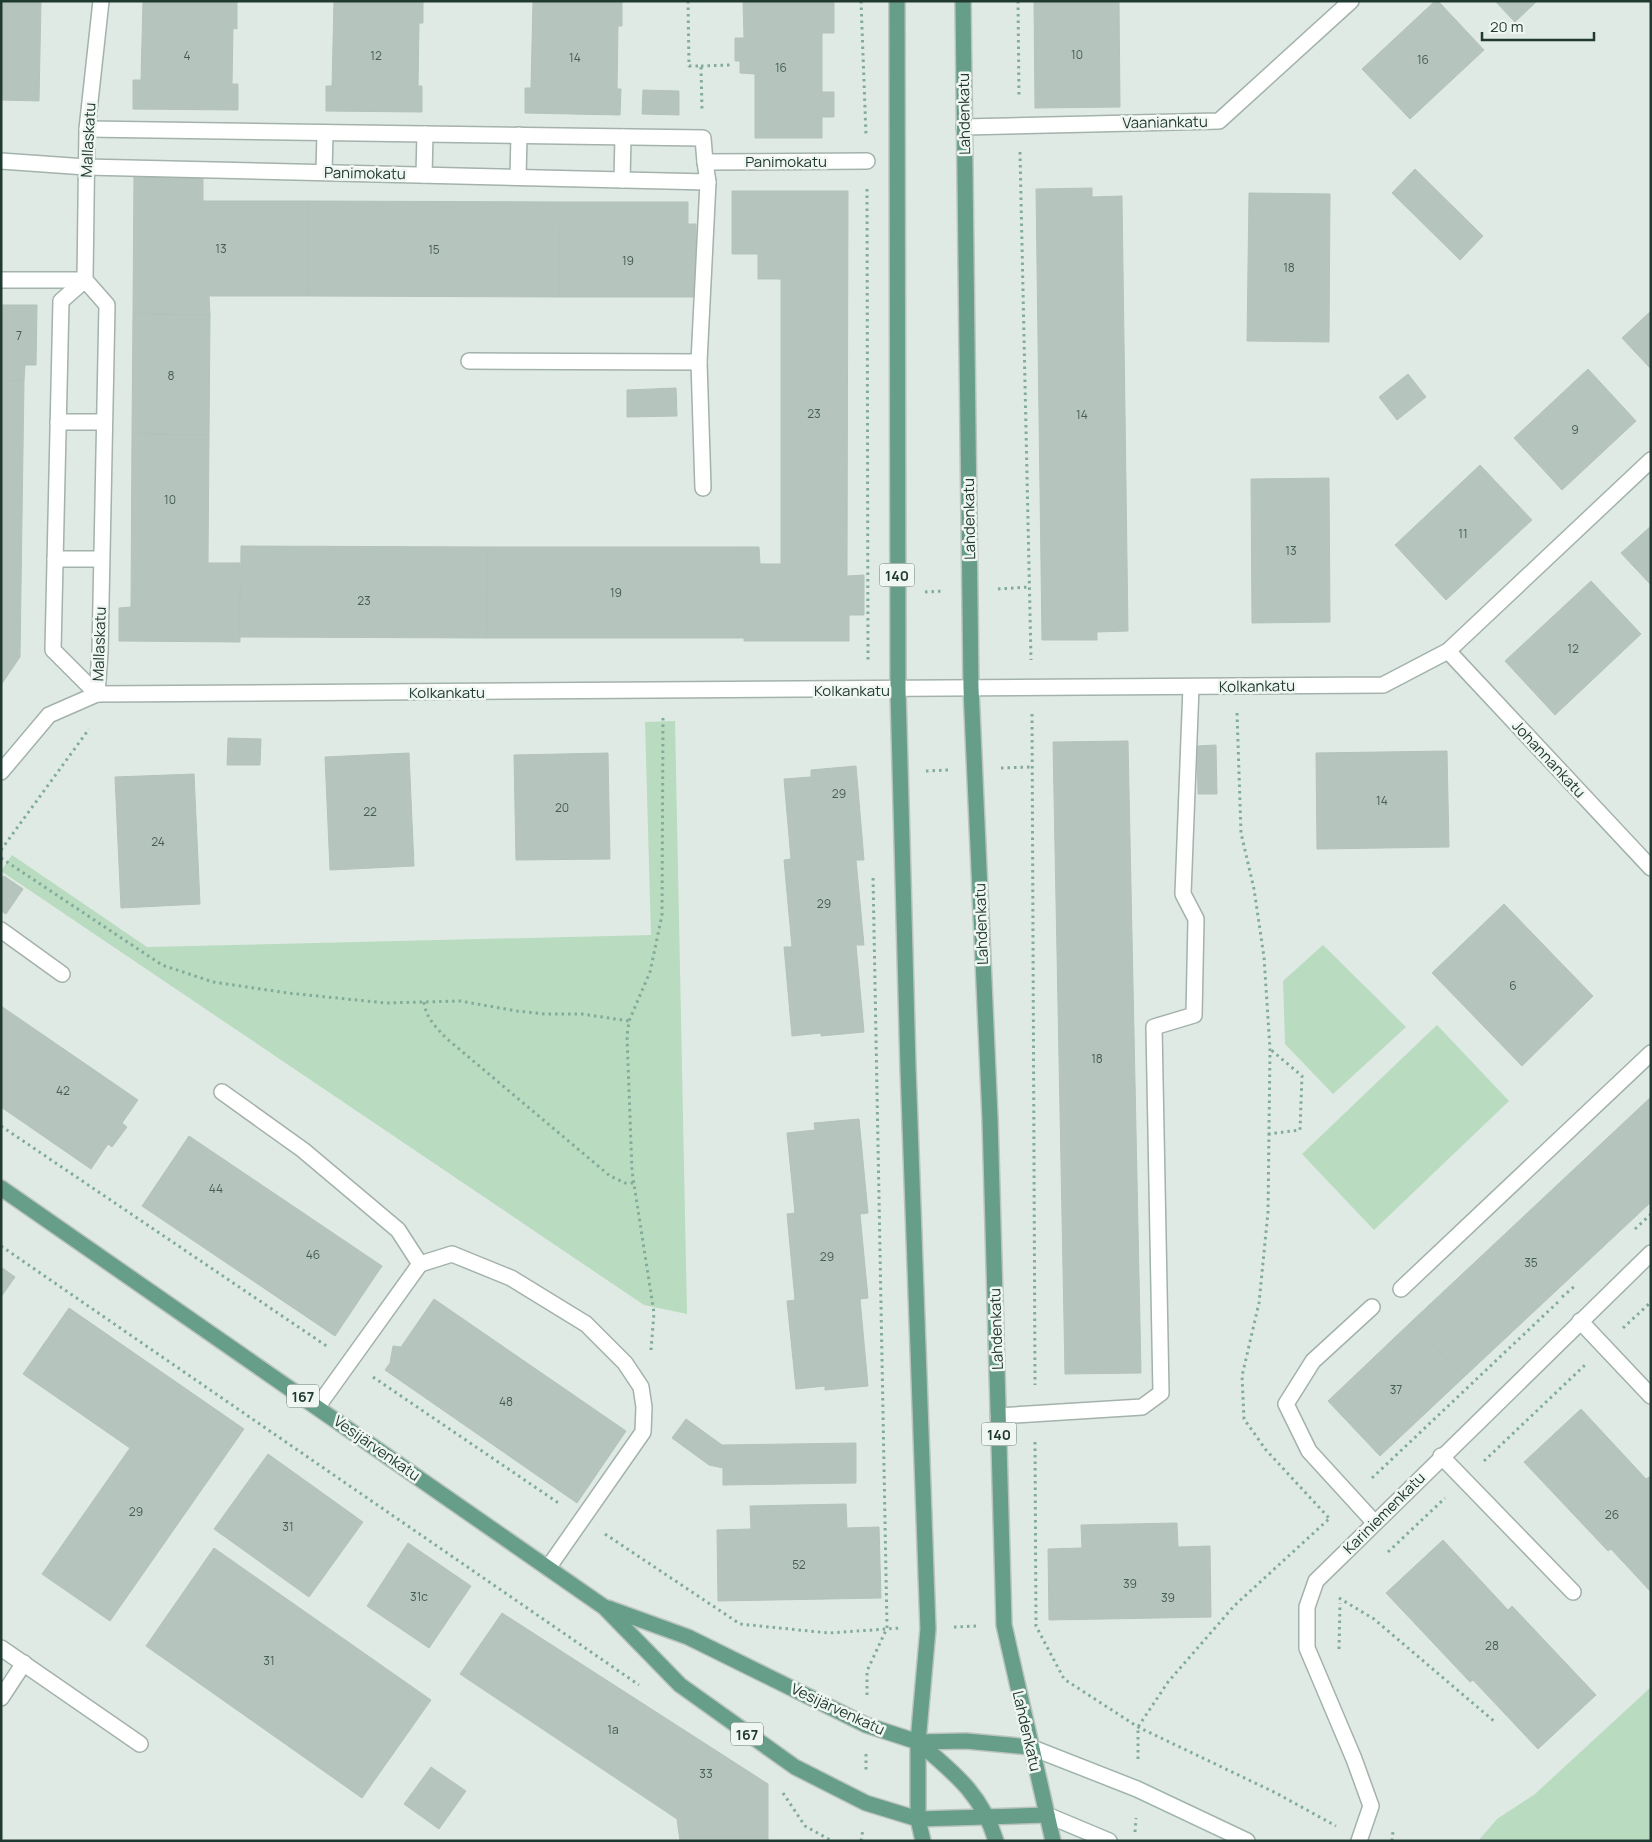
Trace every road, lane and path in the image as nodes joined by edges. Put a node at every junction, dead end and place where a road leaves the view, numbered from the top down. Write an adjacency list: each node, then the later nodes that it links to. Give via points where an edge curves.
1 (101, 1): 13 (street, Mallaskatu)
2 (688, 1): 9 (path, via 689,66)
3 (861, 1): 10 (path)
4 (898, 1): 43 (main road, 140)
5 (963, 1): 12 (main road, Lahdenkatu / 140)
6 (1018, 1): 11 (path)
7 (1350, 1): 11 (street, Vaaniankatu, via 1219,121)
8 (730, 65): 9 (path)
9 (701, 66): 18 (path)
10 (865, 120)
11 (1019, 126): 12 (street, Vaaniankatu); 41 (path)
12 (964, 127): 42 (main road, Lahdenkatu / 140)
13 (87, 129): 14 (street); 22 (street, Mallaskatu)
14 (326, 132): 15 (street); 23 (street)
15 (426, 134): 16 (street); 24 (street)
16 (519, 135): 17 (street); 25 (street)
17 (623, 137): 18 (street); 26 (street)
18 (703, 138): 21 (street)
19 (1, 161): 22 (street, Panimokatu)
20 (867, 161): 21 (street, Panimokatu)
21 (705, 162): 27 (street)
22 (86, 167): 23 (street, Panimokatu); 29 (street, Mallaskatu)
23 (324, 172): 24 (street, Panimokatu)
24 (424, 175): 25 (street, Panimokatu)
25 (518, 177): 26 (street, Panimokatu)
26 (622, 180): 27 (street, Panimokatu)
27 (708, 182): 31 (street)
28 (1, 280): 29 (street)
29 (84, 280): 32 (street, Mallaskatu, via 61,302); 33 (street, Mallaskatu, via 107,305)
30 (469, 361): 31 (street)
31 (699, 362): 35 (street)
32 (58, 422): 33 (street); 36 (street, Mallaskatu)
33 (104, 422): 37 (street, Mallaskatu)
34 (1651, 460): 38 (street, Kolkankatu)
35 (703, 488)
36 (55, 559): 37 (street); 44 (street, Mallaskatu, via 53,650)
37 (101, 559): 44 (street, Mallaskatu)
38 (1448, 651): 40 (street, Kolkankatu, via 1383,685); 50 (street, Johannankatu)
39 (1191, 686): 40 (street, Kolkankatu); 41 (street, Kolkankatu); 77 (street, via 1183,894 1196,919 1194,1015 1154,1027 1161,1393 1142,1407)
40 (1238, 686): 55 (path, via 1241,832 1264,956)
41 (1032, 687): 42 (street, Kolkankatu); 77 (path)
42 (971, 688): 43 (street, Kolkankatu); 78 (main road, Lahdenkatu / 140, via 990,1118)
43 (898, 690): 44 (street, Kolkankatu); 93 (main road, 140)
44 (97, 694): 47 (street, Kolkankatu, via 48,715)
45 (663, 711): 54 (path, via 662,915 650,972)
46 (96, 724): 48 (path, via 73,747)
47 (1, 772)
48 (1, 850)
49 (1, 858): 53 (path, via 162,964 188,975 288,993 386,1003)
50 (1651, 868)
51 (1, 930): 52 (street)
52 (62, 974)
53 (424, 1002): 54 (path, via 460,1000 517,1011 582,1014); 60 (path, via 430,1021 446,1038 610,1176)
54 (629, 1021): 60 (path)
55 (1270, 1049): 59 (path); 59 (path, via 1302,1076 1300,1130)
56 (1651, 1053): 68 (street)
57 (222, 1092): 66 (street, via 303,1150 398,1230)
58 (1, 1126): 73 (path)
59 (1268, 1134): 82 (path, via 1268,1212 1259,1303 1242,1376 1244,1419 1266,1450)
60 (633, 1183): 74 (path, via 654,1313 651,1351)
61 (1, 1188): 76 (main road, Vesijärvenkatu / 167)
62 (1651, 1214): 63 (path)
63 (1629, 1234)
64 (1, 1246): 97 (path)
65 (1651, 1253): 71 (street, Kariniemenkatu)
66 (420, 1264): 73 (street); 74 (street, via 452,1254 511,1278 586,1324 625,1364)
67 (1579, 1281): 81 (path)
68 (1401, 1289)
69 (1651, 1302): 72 (path)
70 (1372, 1307): 81 (street, via 1313,1361 1286,1404 1309,1451)
71 (1580, 1321): 72 (street); 79 (street, Kariniemenkatu)
72 (1604, 1346): 75 (street); 80 (path)
73 (350, 1361): 76 (street); 83 (path)
74 (641, 1387): 83 (street, via 643,1432)
75 (1651, 1396)
76 (318, 1406): 86 (main road, Vesijärvenkatu / 167)
77 (1035, 1414): 78 (street); 92 (path)
78 (998, 1416): 91 (main road, Lahdenkatu / 140)
79 (1441, 1456): 80 (street); 84 (street, Kariniemenkatu)
80 (1464, 1480): 85 (path); 88 (street)
81 (1350, 1498): 82 (path); 84 (street)
82 (1329, 1518): 100 (path, via 1234,1606 1168,1682)
83 (583, 1519): 86 (street); 93 (path, via 740,1624 829,1633 887,1628)
84 (1374, 1522): 109 (street, Kariniemenkatu, via 1316,1581 1307,1607 1308,1648 1370,1806)
85 (1381, 1559)
86 (548, 1568): 90 (main road, Vesijärvenkatu / 167)
87 (1347, 1592): 89 (path)
88 (1573, 1592)
89 (1340, 1599): 95 (path); 99 (path, via 1374,1619)
90 (604, 1607): 101 (main road, Vesijärvenkatu / 167, via 688,1636 866,1725); 107 (main road, Vesijärvenkatu / 167, via 680,1685 795,1767 866,1803)
91 (1004, 1625): 92 (path); 93 (path); 103 (main road, Lahdenkatu / 140)
92 (1036, 1626): 100 (path, via 1064,1679)
93 (928, 1629): 101 (main road, 140)
94 (1, 1648): 96 (street)
95 (1339, 1655)
96 (24, 1663): 98 (street); 102 (street)
97 (641, 1686)
98 (1, 1698)
99 (1495, 1722)
100 (1138, 1727): 109 (path, via 1276,1793)
101 (918, 1742): 103 (main road, Vesijärvenkatu / 167, via 966,1741); 106 (main road, via 963,1781); 107 (main road, 140)
102 (140, 1744)
103 (1030, 1747): 105 (main road, Lahdenkatu / 140); 115 (street, Vesijärvenkatu, via 1137,1789)
104 (782, 1790): 110 (path, via 805,1826)
105 (1047, 1815): 106 (main road, Vesijärvenkatu / 167); 113 (main road, Lahdenkatu / 140); 114 (street, Vesijärvenkatu)
106 (989, 1818): 107 (main road, Vesijärvenkatu / 167); 112 (main road)
107 (918, 1820): 111 (main road, 140)
108 (1394, 1824): 116 (path)
109 (1360, 1840)
110 (832, 1841)
111 (923, 1841)
112 (996, 1841)
113 (1053, 1841)
114 (1109, 1841)
115 (1247, 1841)
116 (1392, 1841)

